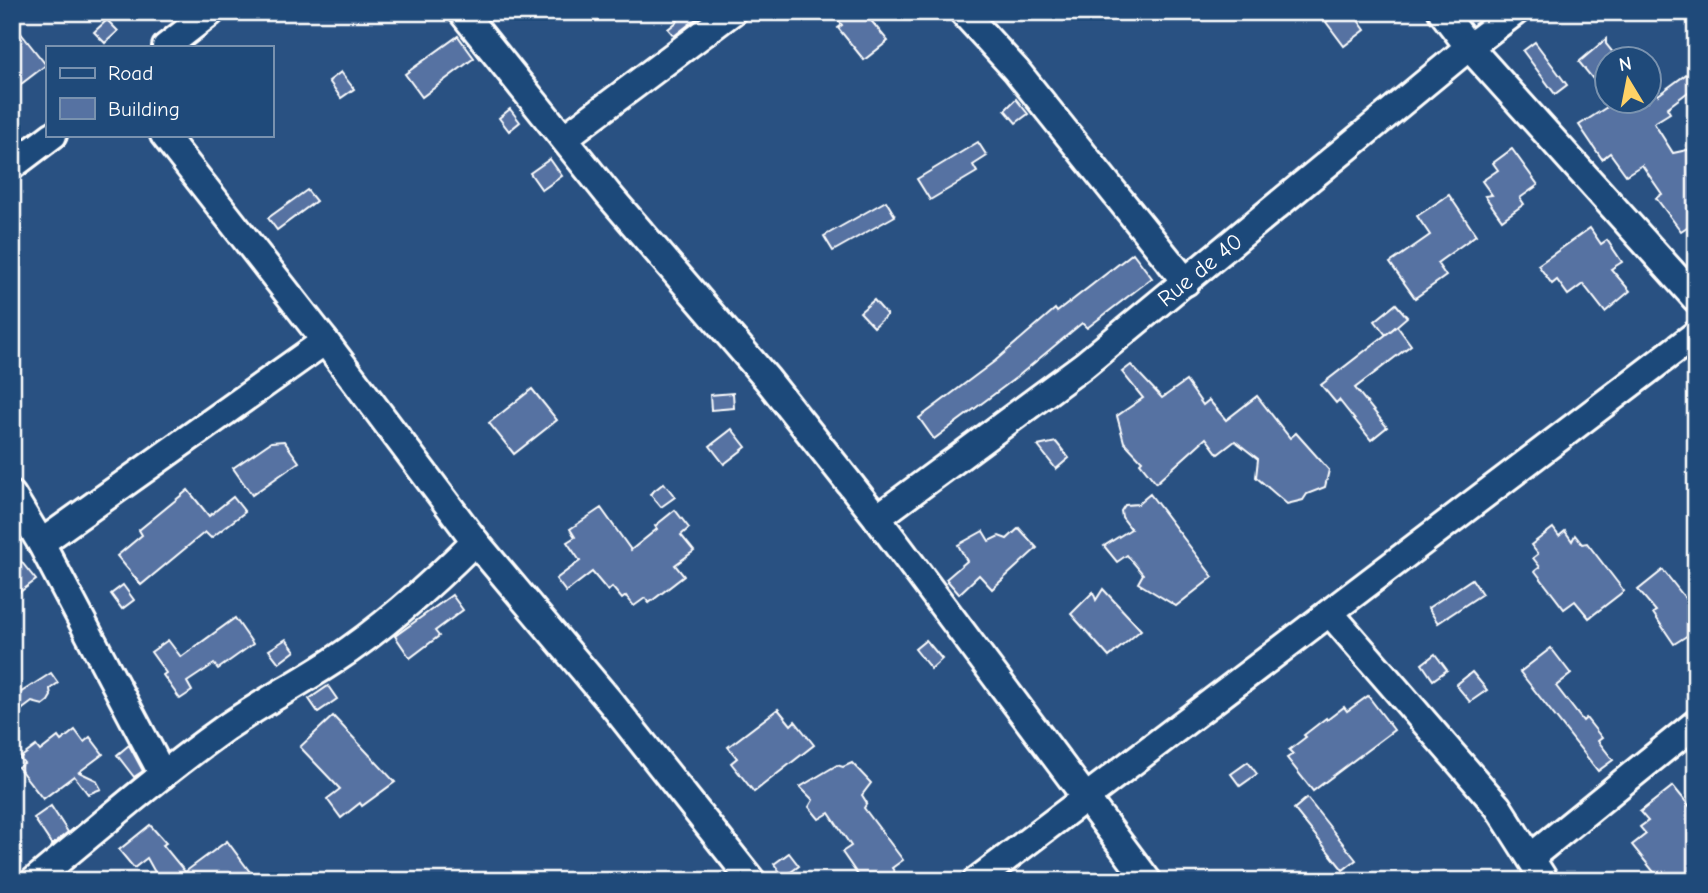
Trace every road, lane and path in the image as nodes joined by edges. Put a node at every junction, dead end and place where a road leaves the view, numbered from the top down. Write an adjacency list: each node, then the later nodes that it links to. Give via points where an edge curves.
1 (211, 12): 7 (street)
2 (462, 12): 11 (street)
3 (732, 12): 11 (street)
4 (963, 12): 13 (street, via 1016,70)
5 (1442, 12): 8 (street)
6 (1516, 12): 8 (street, Rue de 40)
7 (167, 46)
8 (1468, 47): 13 (street, Rue de 40); 14 (street)
9 (51, 136): 12 (street)
10 (165, 136): 16 (street)
11 (564, 138): 18 (street)
12 (12, 166)
13 (1186, 282): 18 (street, Rue de 40, via 1084,365)
14 (1696, 299)
15 (1696, 334): 21 (street)
16 (325, 341): 19 (street); 20 (street)
17 (12, 495): 20 (street)
18 (877, 518): 24 (street)
19 (475, 541): 23 (street, via 384,624 225,728); 27 (street)
20 (41, 543): 23 (street)
21 (1330, 613): 24 (street); 25 (street, via 1475,778)
22 (1696, 723): 25 (street)
23 (163, 775): 26 (street)
24 (1086, 798): 28 (street); 29 (street)
25 (1531, 857): 30 (street)
26 (34, 881)
27 (752, 881)
28 (976, 881)
29 (1148, 881)
30 (1545, 881)

